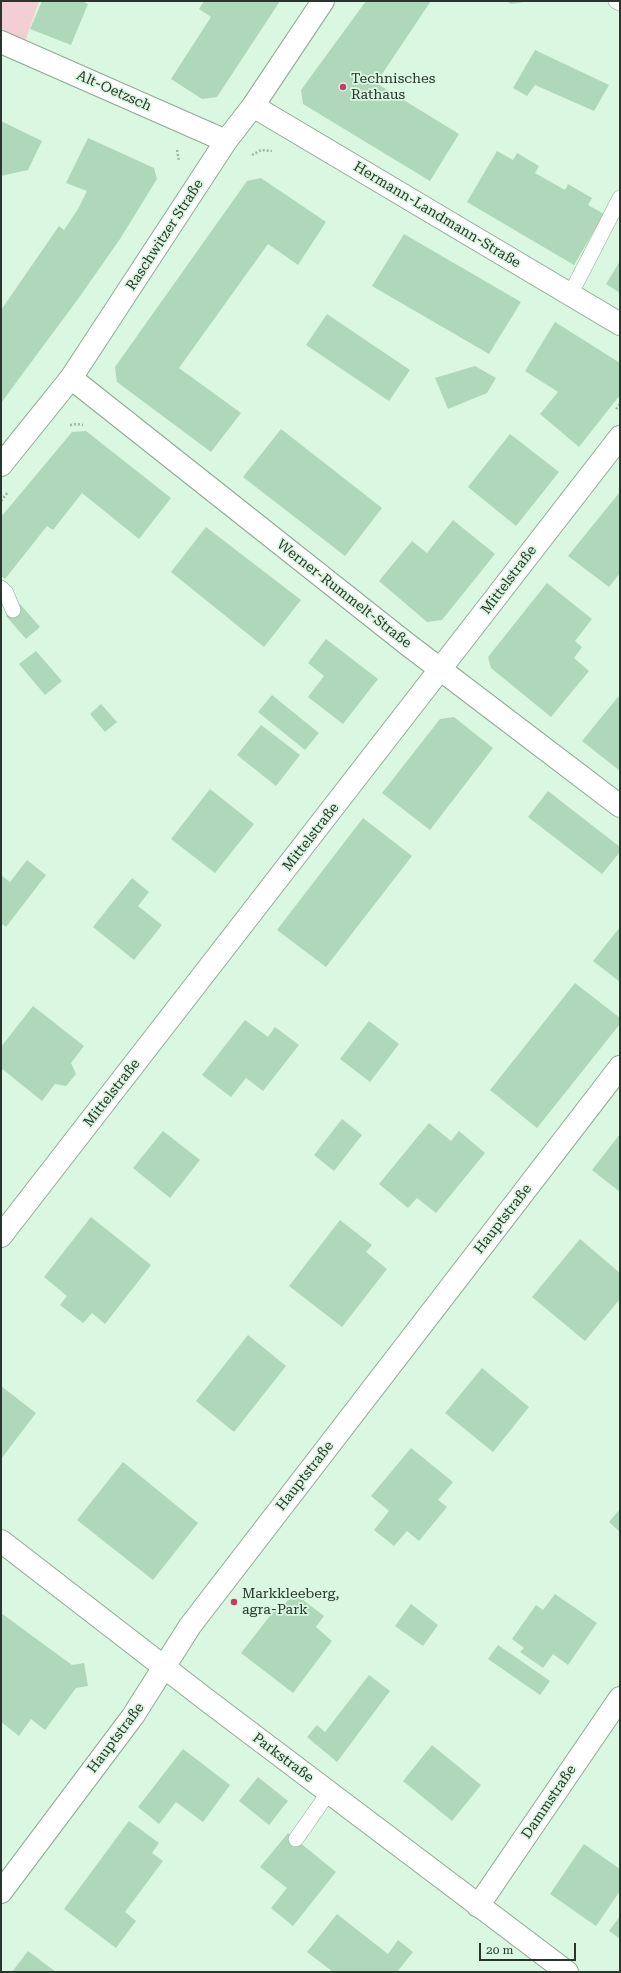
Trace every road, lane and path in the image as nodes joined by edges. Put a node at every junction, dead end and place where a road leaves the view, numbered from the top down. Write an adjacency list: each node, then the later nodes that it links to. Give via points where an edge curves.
1 (323, 1): 5 (street, Raschwitzer Straße)
2 (616, 1): 3 (lane)
3 (620, 3)
4 (1, 42): 6 (street, Alt-Oetzsch)
5 (253, 106): 6 (street, Raschwitzer Straße); 10 (street, Hermann-Landmann-Straße)
6 (226, 141): 12 (street, Raschwitzer Straße)
7 (275, 151): 8 (path, via 261,150)
8 (249, 157)
9 (620, 198): 10 (lane)
10 (570, 295): 11 (street, Hermann-Landmann-Straße)
11 (620, 324)
12 (71, 378): 16 (street, Raschwitzer Straße); 19 (street, Werner-Rummelt-Straße)
13 (620, 404): 14 (path)
14 (612, 415)
15 (620, 437): 19 (street, Mittelstraße)
16 (2, 462)
17 (1, 588): 18 (lane, via 6,592)
18 (13, 610)
19 (440, 670): 20 (street, Werner-Rummelt-Straße); 22 (street, Mittelstraße)
20 (620, 806)
21 (620, 1067): 24 (street, Hauptstraße, via 246,1552 190,1626)
22 (1, 1236)
23 (1, 1541): 24 (street, Parkstraße)
24 (164, 1667): 26 (street, Parkstraße); 28 (street, Hauptstraße, via 133,1716)
25 (620, 1698): 29 (street, Dammstraße)
26 (329, 1792): 27 (lane); 29 (street, Parkstraße)
27 (296, 1839)
28 (1, 1892)
29 (478, 1906): 30 (street, Parkstraße)
30 (567, 1972)

